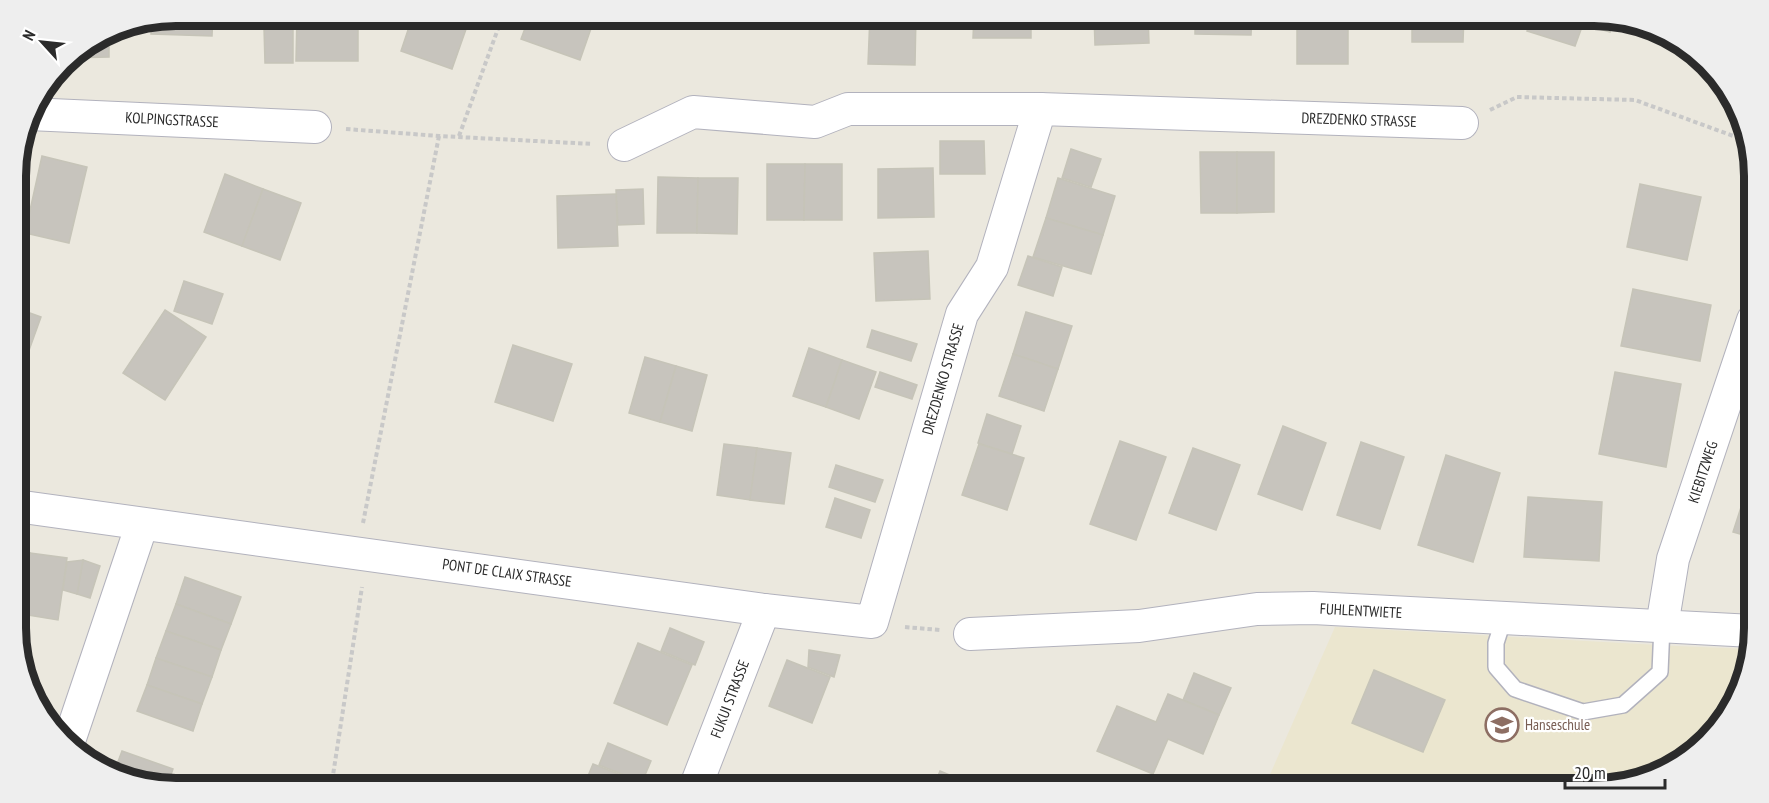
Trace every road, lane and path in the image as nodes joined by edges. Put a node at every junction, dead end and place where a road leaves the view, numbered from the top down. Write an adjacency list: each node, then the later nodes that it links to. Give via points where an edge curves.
1 (499, 26): 8 (path)
2 (1517, 97): 9 (path, via 1635,100)
3 (1040, 109): 5 (street, DREZDENKO STRASSE); 10 (street, DREZDENKO STRASSE, via 848,110 815,122 693,112); 17 (street, DREZDENKO STRASSE, via 992,267 962,314)
4 (39, 114): 6 (street, KOLPINGSTRASSE)
5 (1462, 123)
6 (315, 127): 7 (path)
7 (440, 136): 8 (path); 14 (path, via 361,532)
8 (459, 136): 10 (path)
9 (1738, 138)
10 (624, 145)
11 (1744, 347): 18 (street, KIEBITZWEG, via 1674,560)
12 (26, 507): 13 (street, PONT DE CLAIX STRASSE)
13 (142, 524): 14 (street, PONT DE CLAIX STRASSE); 21 (street)
14 (363, 553): 15 (street, PONT DE CLAIX STRASSE); 22 (path, via 362,583)
15 (764, 610): 17 (street, PONT DE CLAIX STRASSE); 23 (street, FUKUI STRASSE)
16 (1504, 618): 18 (street, FUHLENTWIETE); 18 (lane, via 1496,643 1496,667 1515,689 1583,712 1623,705 1660,672); 20 (street, FUHLENTWIETE, via 1313,608 1257,609 1139,626)
17 (872, 622): 20 (path)
18 (1662, 626): 19 (street, FUHLENTWIETE)
19 (1744, 630)
20 (970, 634)
21 (71, 734)
22 (333, 778)
23 (699, 778)

